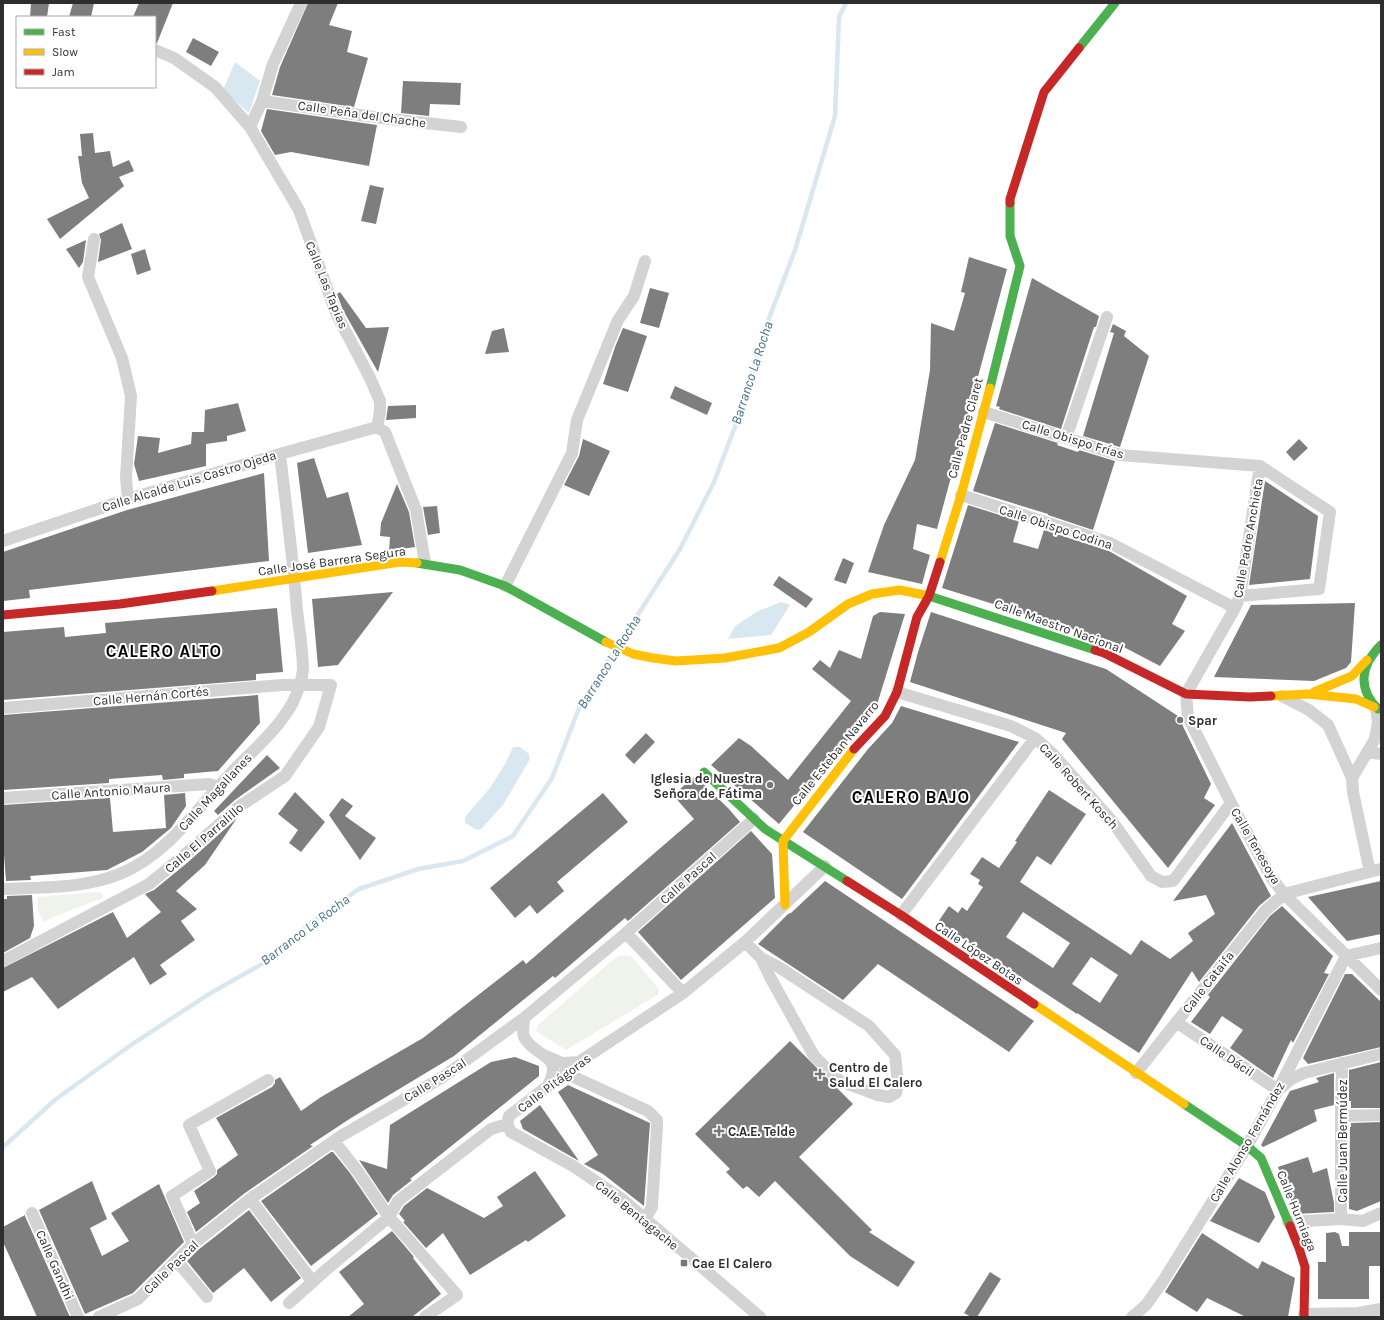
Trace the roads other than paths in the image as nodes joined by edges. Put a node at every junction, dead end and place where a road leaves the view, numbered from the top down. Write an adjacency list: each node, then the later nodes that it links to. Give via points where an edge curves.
1 (301, 3): 4 (street, via 274,64)
2 (1115, 3): 10 (street, Calle Padre Claret, via 1044,92 1010,199 1010,236 1020,266)
3 (156, 50): 5 (street, Calle Las Tapias, via 174,58 215,87)
4 (262, 101): 5 (street); 6 (street, Calle Peña del Chache)
5 (250, 127): 11 (street, Calle Las Tapias, via 299,210 336,313 380,401)
6 (461, 127)
7 (94, 239): 16 (street, via 88,277 122,358 131,396 126,478)
8 (645, 261): 20 (street, via 634,296 618,320 576,420 572,453)
9 (1107, 317): 12 (street)
10 (984, 412): 12 (street, Calle Obispo Frías); 15 (street, Calle Padre Claret)
11 (377, 427): 13 (street, Calle Alcalde Luis Castro Ojeda); 18 (street, via 385,432 416,510)
12 (1066, 438): 14 (street, Calle Obispo Frías, via 1120,455)
13 (280, 454): 16 (street, Calle Alcalde Luis Castro Ojeda); 19 (street, Calle Magallanes)
14 (1260, 466): 22 (street, Calle Padre Anchieta); 22 (street, via 1330,512 1319,588)
15 (961, 495): 21 (street, Calle Padre Claret); 24 (street, Calle Obispo Codina, via 1110,543)
16 (128, 499): 17 (street, Calle Alcalde Luis Castro Ojeda)
17 (3, 541)
18 (426, 563): 19 (street, Calle José Barrera Segura, via 400,562); 20 (street, Calle José Barrera Segura, via 460,570)
19 (294, 578): 25 (street, Calle José Barrera Segura, via 120,604); 28 (street, Calle Magallanes, via 303,669)
20 (505, 586): 23 (street, Calle José Barrera Segura, via 601,640 633,654 676,661 725,658 779,648 809,632)
21 (929, 596): 23 (street, Calle Maestro Nacional, via 900,590 872,594); 29 (street, Calle Esteban Navarro, via 917,617); 30 (street, Calle Maestro Nacional, via 1104,653)
22 (1240, 596): 24 (street, Calle Padre Anchieta)
23 (848, 604)
24 (1235, 608): 30 (street, Calle Padre Anchieta)
25 (3, 615)
26 (1381, 645): 27 (street, Calle Maestro Nacional)
27 (1368, 659): 31 (street, Calle Maestro Nacional, via 1352,676 1334,686); 34 (street, via 1364,671 1364,684 1367,696)
28 (300, 685): 33 (street, Calle Hernán Cortés); 40 (street, Calle Magallanes, via 292,704 280,721); 56 (street, Calle El Parralillo, via 331,685 319,727 285,776 240,806 149,884)
29 (897, 692): 35 (street, Calle Robert Kosch, via 1011,726); 44 (street, Calle Esteban Navarro, via 885,716 860,742)
30 (1186, 694): 32 (street, Calle Maestro Nacional, via 1250,697); 42 (street, Calle Tenesoya, via 1188,717)
31 (1308, 694): 32 (street, Calle Maestro Nacional); 34 (street, Calle Maestro Nacional, via 1356,699)
32 (1280, 695): 39 (street, via 1309,710 1328,725)
33 (3, 708)
34 (1377, 709): 36 (street, via 1375,739)
35 (1035, 738): 42 (street, Calle Robert Kosch, via 1052,753 1112,821 1151,876 1162,882 1173,881); 50 (street)
36 (1367, 752): 37 (street); 39 (street)
37 (1381, 754)
38 (704, 772): 43 (street, Calle López Botas)
39 (1352, 778): 46 (street, via 1353,792)
40 (218, 787): 41 (street, Calle Antonio Maura, via 210,784); 47 (street, Calle Magallanes, via 202,808 170,840 148,859 122,873 102,881 82,884)
41 (3, 798)
42 (1231, 803): 48 (street, Calle Tenesoya, via 1271,876)
43 (754, 819): 44 (street, Calle López Botas); 51 (street, Calle Pascal)
44 (783, 841): 45 (street, Calle López Botas); 49 (street)
45 (825, 866): 49 (street, Calle Pitágoras); 50 (street, Calle López Botas)
46 (1375, 871): 48 (street)
47 (3, 889)
48 (1284, 894): 54 (street, Calle Tenesoya); 60 (street, Calle Cataifa, via 1265,910)
49 (785, 905): 52 (street, Calle Pitágoras)
50 (901, 915): 67 (street, Calle López Botas)
51 (626, 932): 58 (street); 59 (street, Calle Pascal)
52 (745, 942): 55 (street); 58 (street, Calle Pitágoras)
53 (1381, 948): 54 (street)
54 (1346, 956): 57 (street, Calle Tenesoya); 62 (street, Calle Alonso Fernández)
55 (761, 958): 55 (street, via 814,1056 840,1081 878,1095 889,1097 896,1093 898,1083 895,1056 870,1026)
56 (3, 961)
57 (1381, 990)
58 (682, 993): 64 (street, Calle Pitágoras)
59 (524, 1018): 63 (street, via 523,1036 531,1046); 75 (street, Calle Pascal, via 443,1078)
60 (1176, 1022): 67 (street, Calle Cataifa); 71 (street, Calle Dácil)
61 (1381, 1054): 65 (street)
62 (1295, 1055): 68 (street); 71 (street, Calle Alonso Fernández)
63 (546, 1056): 64 (street, via 562,1063); 70 (street, via 553,1068 552,1078)
64 (579, 1062): 66 (street, Calle Pitágoras)
65 (1342, 1063): 68 (street); 73 (street, Calle Juan Bermúdez)
66 (565, 1073): 70 (street, Calle Pitágoras); 81 (street, via 648,1111 657,1120 652,1207)
67 (1136, 1073): 76 (street, Calle López Botas)
68 (1304, 1073): 71 (street, via 1291,1079)
69 (268, 1080): 84 (street, via 189,1125 210,1171 172,1196)
70 (547, 1087): 74 (street, Calle Pitágoras, via 509,1116)
71 (1278, 1090): 76 (street, Calle Alonso Fernández)
72 (1381, 1115): 73 (street)
73 (1341, 1116): 82 (street, Calle Juan Bermúdez)
74 (507, 1124): 80 (street, Calle Pitágoras, via 491,1129 398,1201); 81 (street, Calle Bentagache, via 511,1132 573,1166 622,1199)
75 (334, 1141): 77 (street, Calle Pascal); 80 (street, via 356,1168)
76 (1247, 1146): 83 (street, Calle Humiaga, via 1261,1158); 96 (street, Calle Alonso Fernández, via 1163,1281 1146,1305)
77 (250, 1199): 84 (street, Calle Pascal); 86 (street)
78 (32, 1213): 92 (street, Calle Gandhi)
79 (1381, 1213): 82 (street, via 1363,1220)
80 (389, 1218): 86 (street, Calle Pitágoras); 94 (street, via 457,1295)
81 (645, 1219): 95 (street, Calle Bentagache)
82 (1341, 1219): 83 (street)
83 (1288, 1222): 91 (street, Calle Humiaga, via 1306,1267)
84 (193, 1244): 85 (street, Calle Pascal)
85 (177, 1261): 87 (street); 93 (street, Calle Pascal, via 138,1299)
86 (313, 1282): 88 (street, Calle Pitágoras)
87 (207, 1297)
88 (290, 1303)
89 (1381, 1309): 90 (street)
90 (1358, 1315): 91 (street)
91 (1304, 1316)
92 (78, 1317)
93 (99, 1317)
94 (425, 1317)
95 (760, 1317)
96 (1132, 1317)

